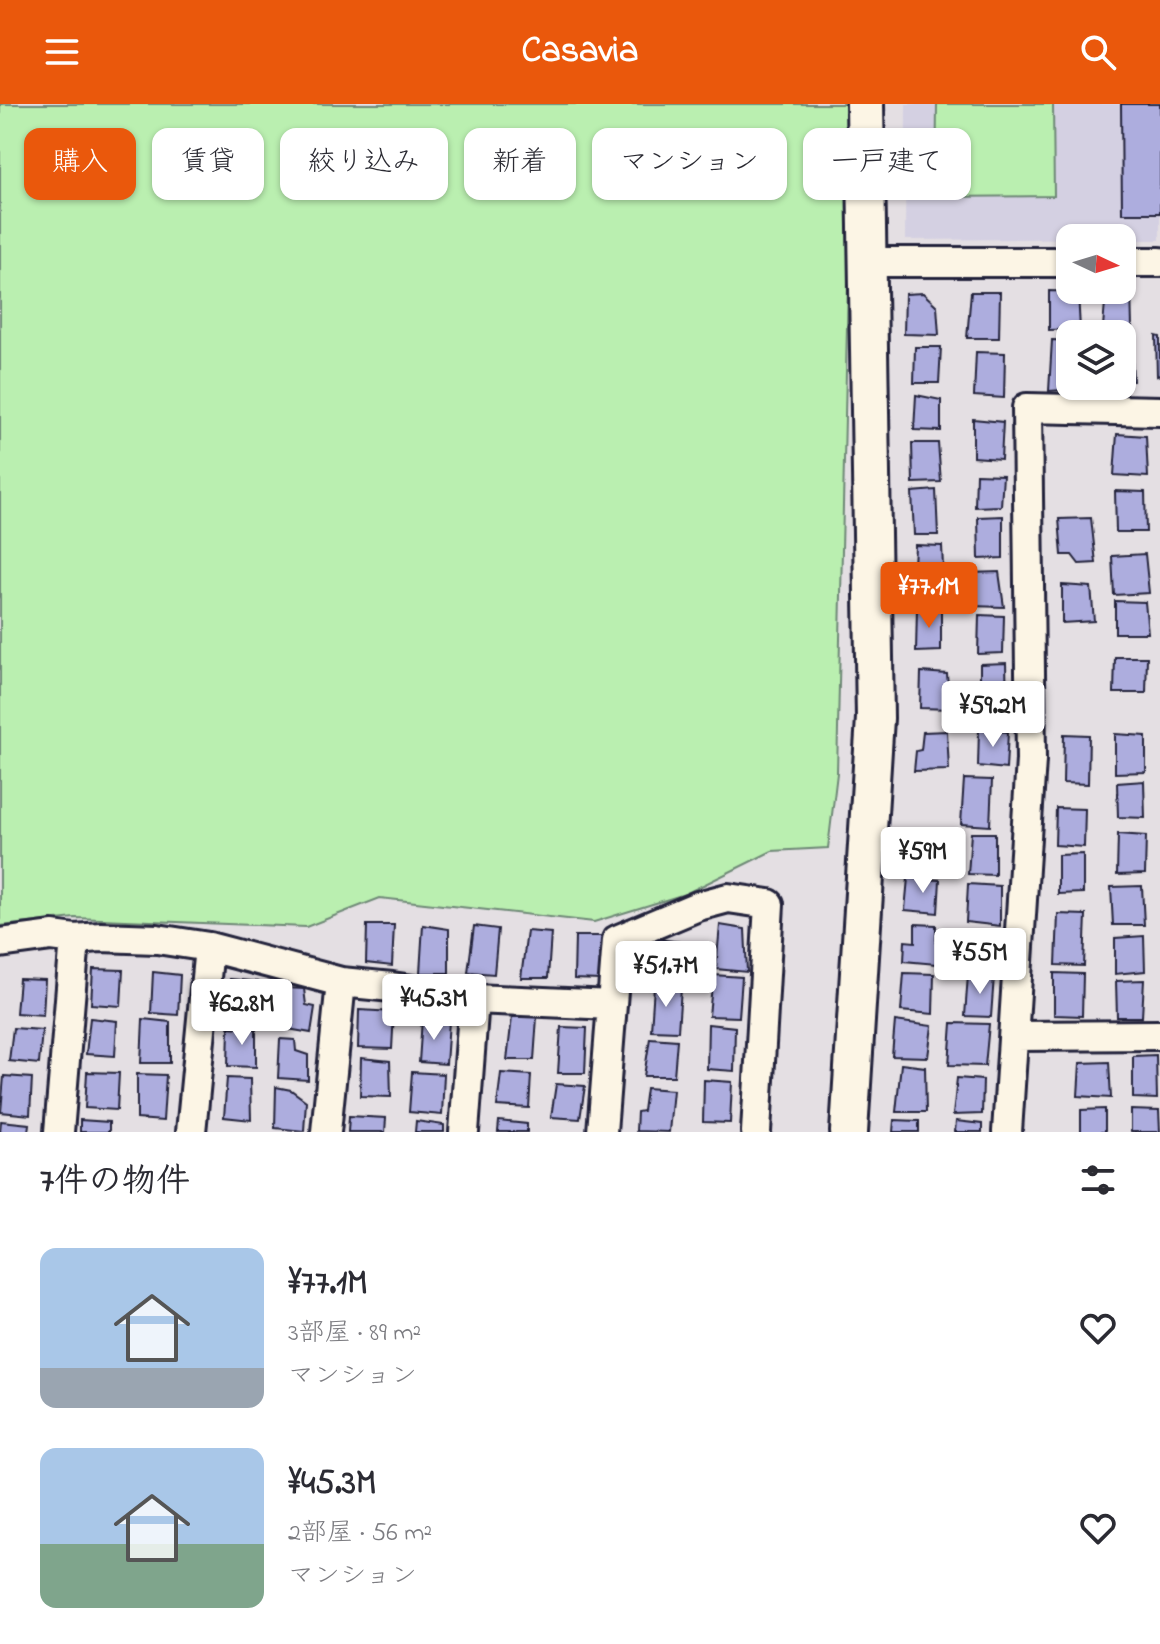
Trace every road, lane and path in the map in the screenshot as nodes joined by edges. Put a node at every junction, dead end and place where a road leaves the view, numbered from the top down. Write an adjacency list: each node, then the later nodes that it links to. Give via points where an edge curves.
1 (865, 104): 2 (street)
2 (866, 262): 3 (street); 21 (street, via 875,718)
3 (1056, 262)
4 (1136, 262): 5 (street)
5 (1160, 262)
6 (1160, 411): 14 (street, via 1027,408 1031,760)
7 (75, 939): 8 (street, via 52,936); 9 (street, via 157,939); 15 (street)
8 (0, 943)
9 (209, 947): 10 (street); 16 (street)
10 (341, 982): 11 (street); 17 (street)
11 (474, 999): 12 (street); 18 (street)
12 (612, 1005): 19 (street); 20 (street, via 617,940 728,898 769,904)
13 (1160, 1035): 14 (street)
14 (1014, 1036): 22 (street)
15 (59, 1132)
16 (191, 1132)
17 (326, 1132)
18 (464, 1132)
19 (602, 1132)
20 (756, 1132)
21 (849, 1132)
22 (1007, 1132)

